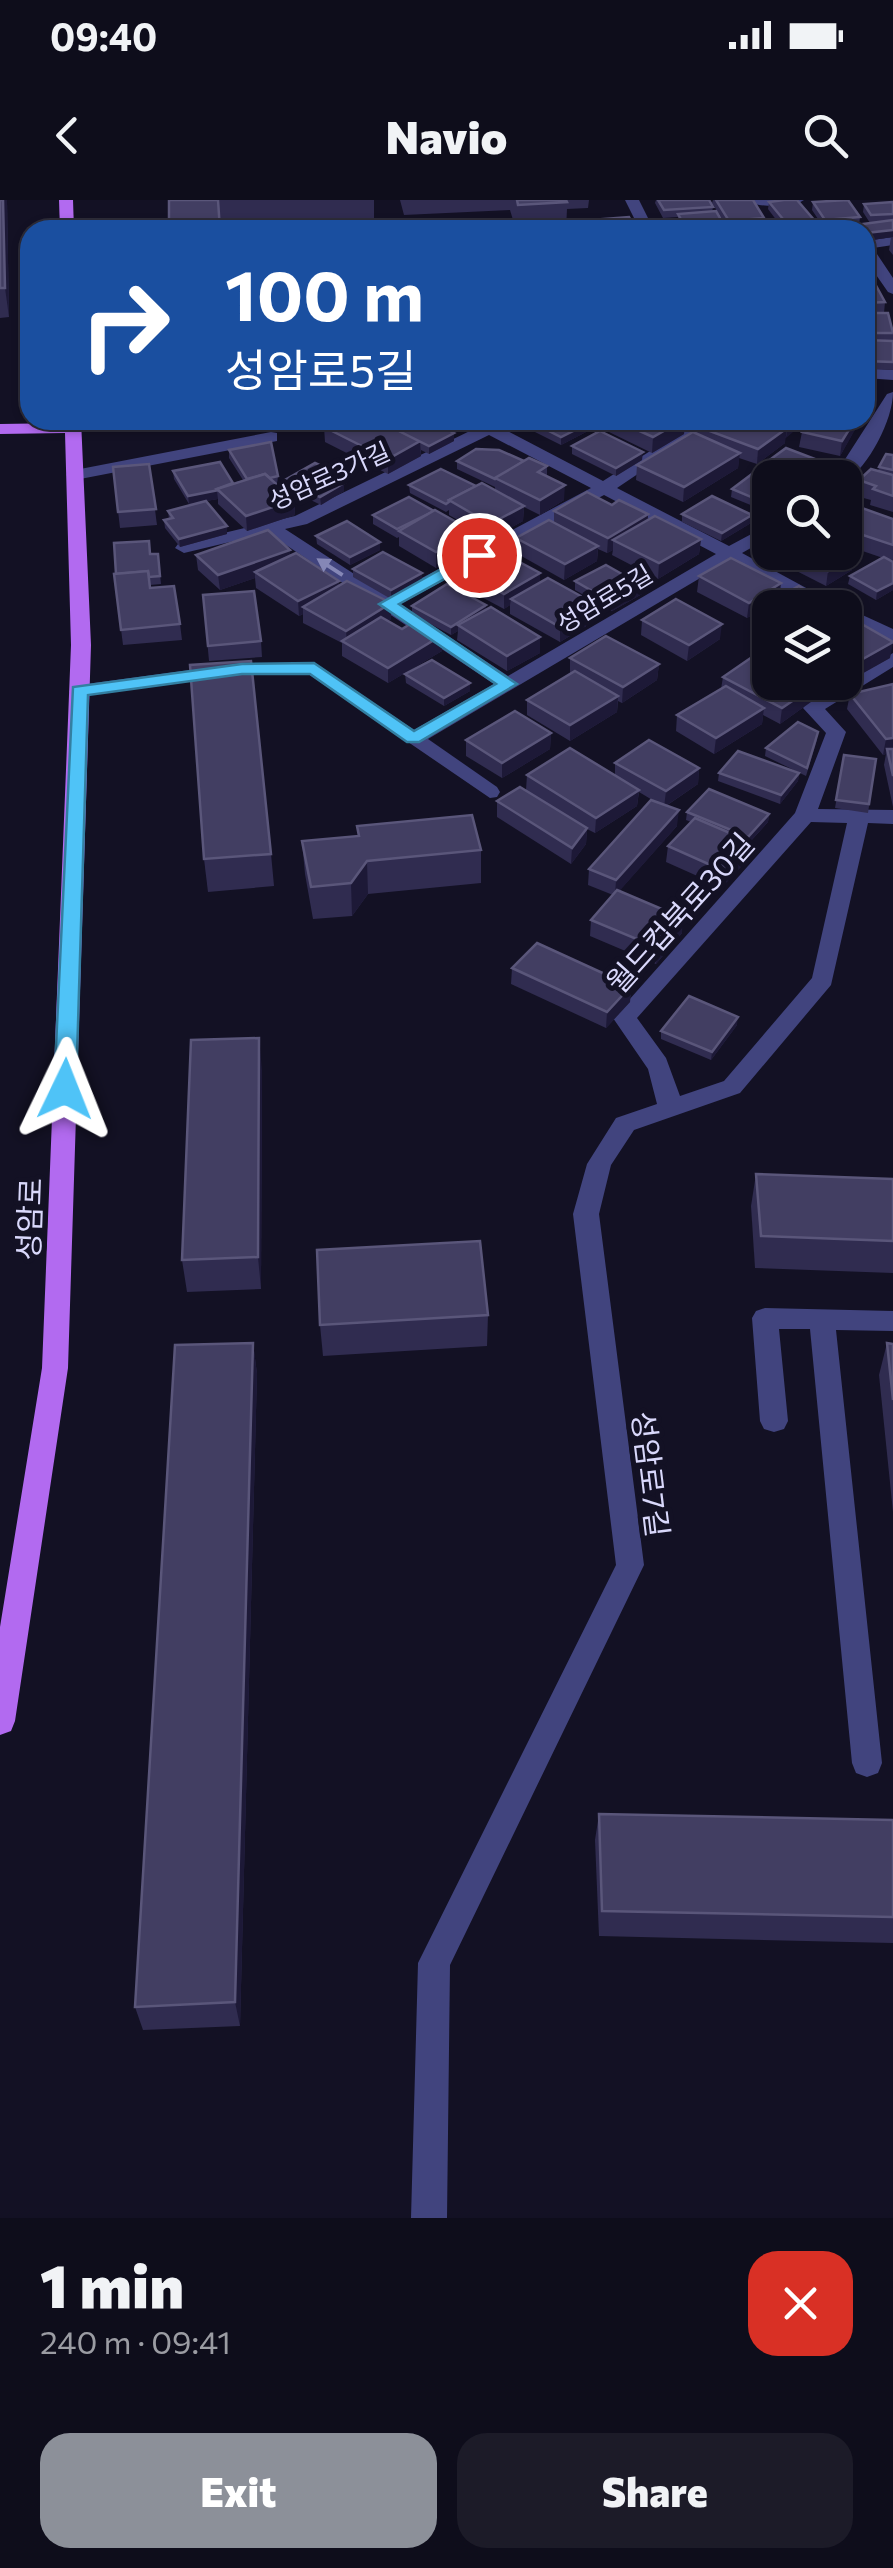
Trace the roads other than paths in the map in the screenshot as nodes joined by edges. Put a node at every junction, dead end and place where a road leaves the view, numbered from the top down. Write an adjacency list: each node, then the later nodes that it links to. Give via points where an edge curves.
1 (632, 200): 2 (street)
2 (640, 200)
3 (751, 200): 4 (street)
4 (796, 200)
5 (875, 262): 6 (street)
6 (893, 290)
7 (893, 397): 8 (street)
8 (875, 427)
9 (73, 430): 16 (main road, 성암로)
10 (469, 430): 18 (street, 성암로3가길)
11 (491, 430): 17 (street, 성암로5길)
12 (694, 430): 17 (street)
13 (873, 430): 15 (street)
14 (271, 437): 16 (street)
15 (855, 460)
16 (74, 475): 28 (main road, 성암로)
17 (602, 489): 21 (street, 성암로5길); 23 (street)
18 (272, 529): 20 (street, 성암로3가길); 23 (street, one-way to 18)
19 (752, 539): 21 (street, 성암로5길)
20 (184, 548)
21 (726, 554): 22 (street, 성암로5길); 27 (street, 성암로5길)
22 (798, 590)
23 (387, 604): 27 (street)
24 (862, 621): 25 (street)
25 (893, 636)
26 (893, 659): 31 (street, 월드컵북로30길, via 813,708 836,732)
27 (508, 684): 29 (street, 성암로5길)
28 (79, 691): 29 (street, via 242,669 314,669); 38 (main road, 성암로, via 56,1368)
29 (413, 738): 30 (street)
30 (490, 792)
31 (805, 815): 32 (street); 34 (street, 월드컵북로30길, via 624,1018 659,1063)
32 (859, 816): 33 (street); 34 (street, 성암로7길, via 822,980 732,1087)
33 (893, 817)
34 (669, 1106): 40 (street, 성암로7길, via 626,1124 599,1164 586,1214 630,1565 434,1963)
35 (822, 1319): 36 (street); 37 (street, via 765,1318); 39 (street)
36 (893, 1321)
37 (774, 1421)
38 (0, 1721)
39 (867, 1764)
40 (429, 2218)

